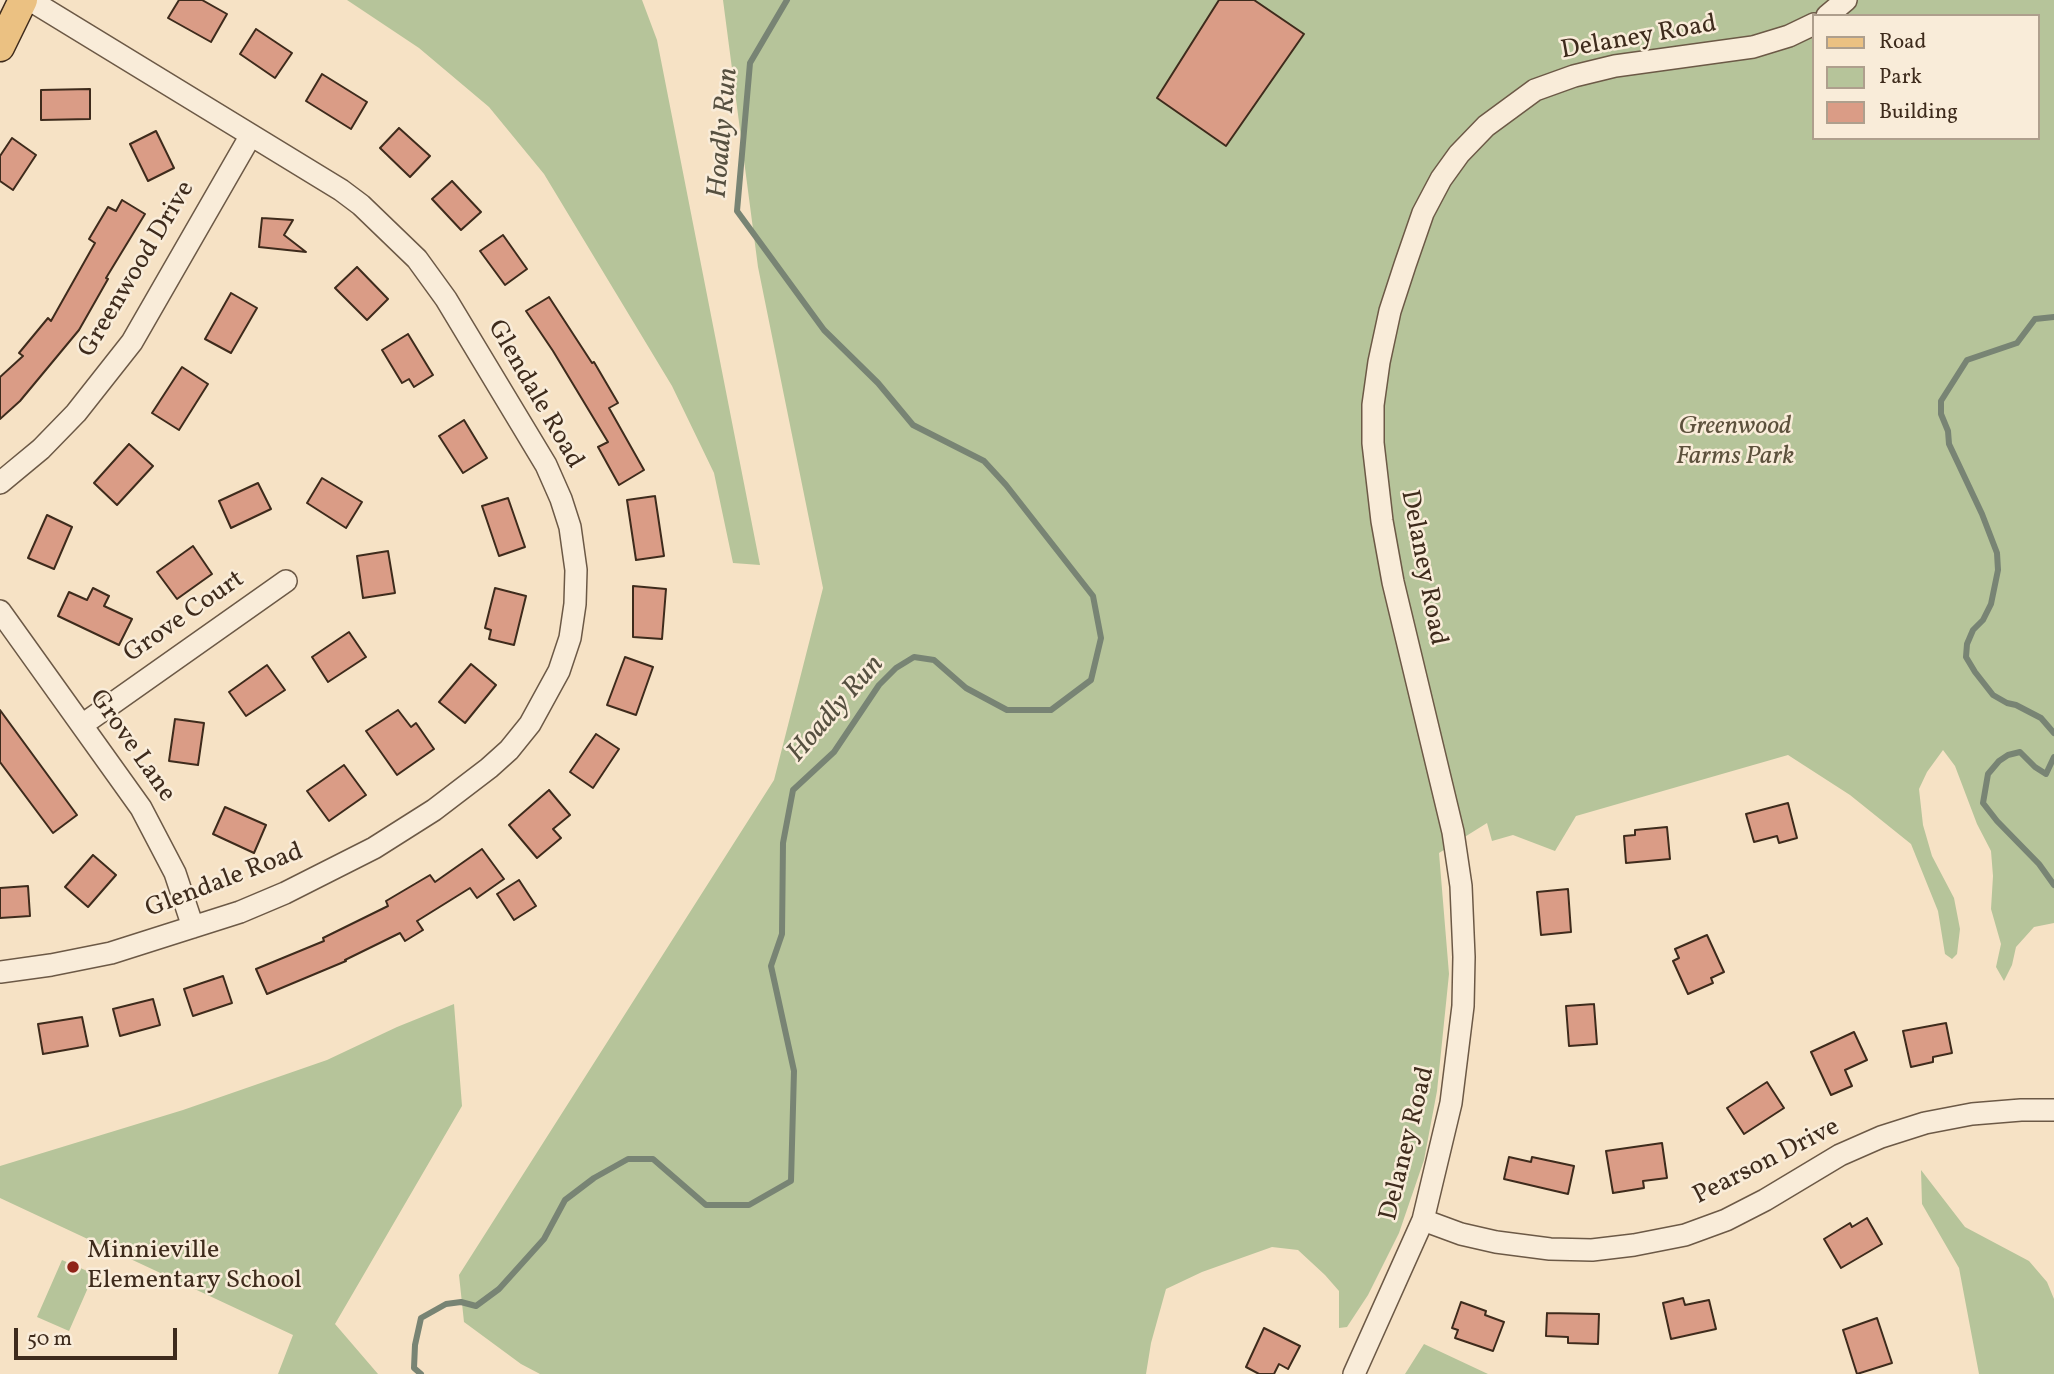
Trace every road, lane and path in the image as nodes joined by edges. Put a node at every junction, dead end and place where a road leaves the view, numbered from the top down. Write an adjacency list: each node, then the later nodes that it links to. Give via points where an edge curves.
1 (23, 0): 6 (main road)
2 (30, 0): 7 (street, Glendale Road)
3 (1846, 0): 4 (street)
4 (1829, 14)
5 (1812, 25): 15 (street, Delaney Road, via 1753,47 1615,66 1535,90 1486,126 1441,179 1423,213 1390,311 1373,405 1375,474 1393,582 1454,832 1464,957 1459,1055)
6 (0, 47)
7 (251, 135): 8 (street, Greenwood Drive, via 132,342 76,414); 12 (street, Glendale Road, via 361,205 417,259 446,299 547,465 570,527 575,604 569,638 550,689 530,724 489,768 434,810 354,859 285,893)
8 (0, 483)
9 (286, 581): 11 (street, Grove Court)
10 (0, 611): 11 (street, Grove Lane)
11 (82, 725): 12 (street, Grove Lane, via 159,839 185,897)
12 (193, 928): 13 (street, Glendale Road, via 111,953)
13 (0, 972)
14 (2054, 1110): 15 (street, Pearson Drive, via 1972,1114 1881,1136 1733,1217 1685,1235 1634,1245 1550,1249 1496,1242)
15 (1423, 1220): 16 (street, Delaney Road)
16 (1354, 1374)

